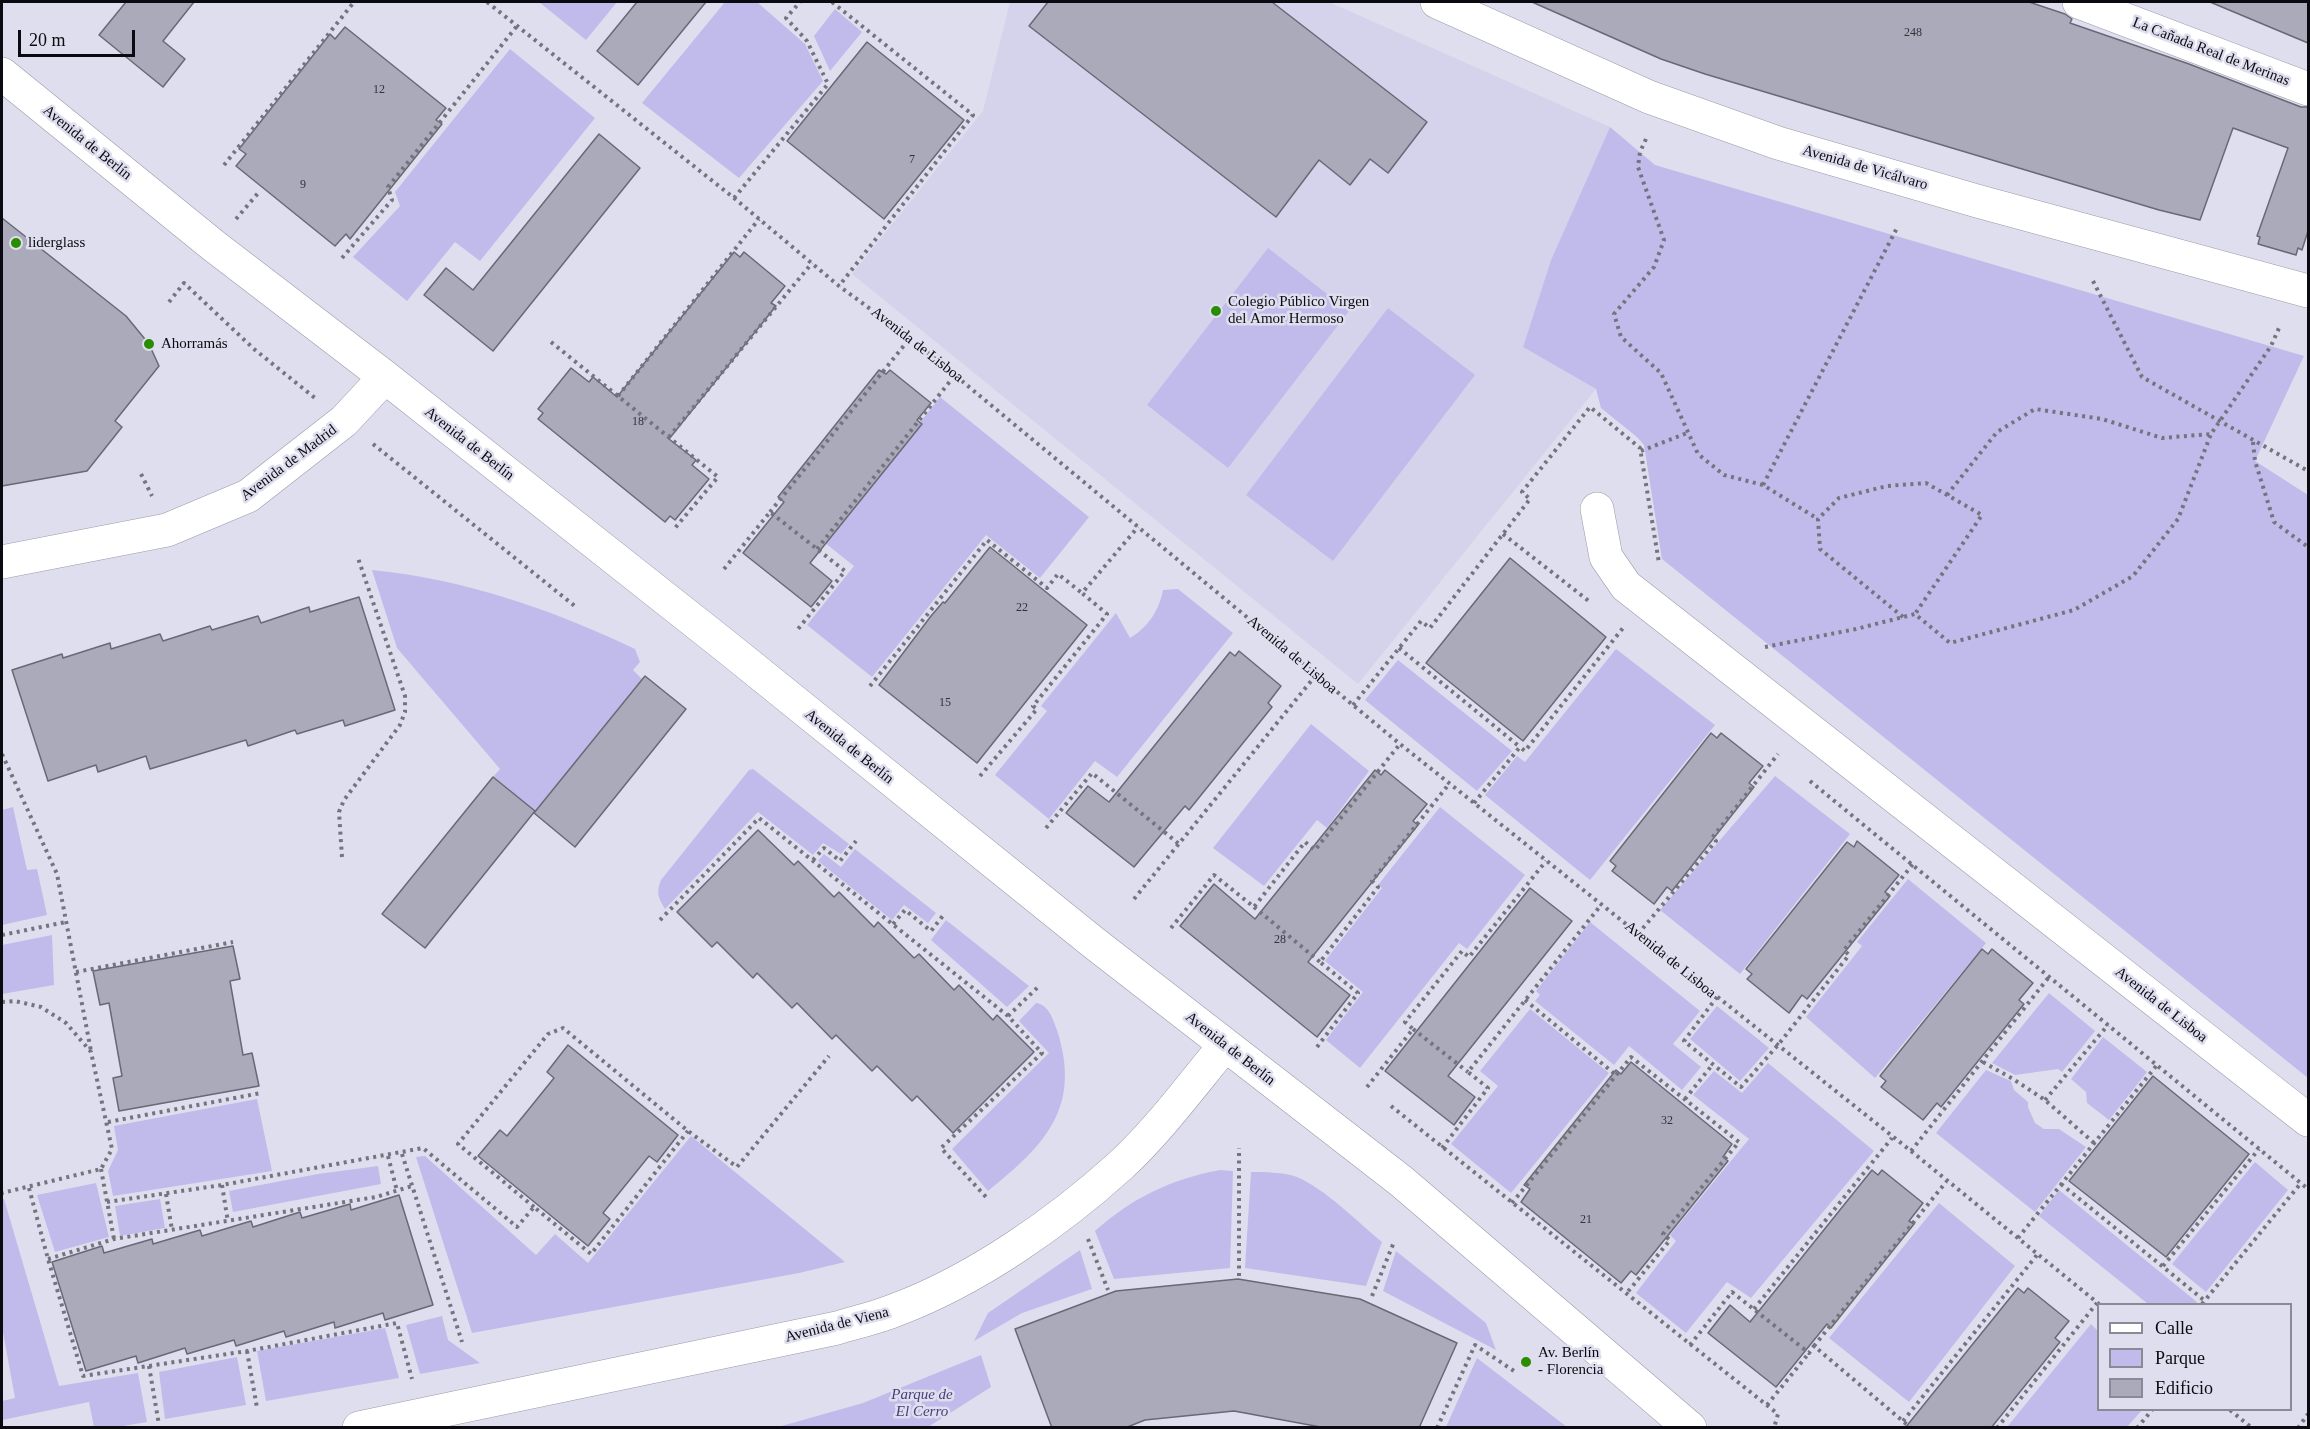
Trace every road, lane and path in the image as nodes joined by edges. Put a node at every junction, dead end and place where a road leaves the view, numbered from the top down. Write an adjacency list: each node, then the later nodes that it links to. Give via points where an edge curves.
1 (354, 2): 11 (path)
2 (487, 2): 7 (path, Avenida de Lisboa)
3 (800, 2): 13 (path, via 786,18 807,41 828,84)
4 (832, 2): 20 (path, via 973,115)
5 (1437, 2): 21 (street, Avenida de Vicálvaro, via 1649,97 1778,143)
6 (2079, 2): 9 (street, La Cañada Real de Merinas)
7 (517, 26): 13 (path, Avenida de Lisboa); 17 (path, via 388,188 392,201)
8 (2, 74): 26 (street, Avenida de Berlín, via 214,246)
9 (2308, 89)
10 (1646, 139): 29 (path, via 1638,167 1664,240 1654,267 1614,314 1621,337 1661,373)
11 (224, 165)
12 (259, 192): 15 (path)
13 (734, 198): 14 (path, Avenida de Lisboa)
14 (759, 219): 18 (path, Avenida de Lisboa); 27 (path)
15 (232, 224)
16 (1898, 226): 35 (path)
17 (342, 258)
18 (812, 263): 20 (path, Avenida de Lisboa); 31 (path)
19 (2093, 281): 28 (path, via 2142,376)
20 (839, 286): 23 (path, Avenida de Lisboa)
21 (2308, 291)
22 (2278, 328): 28 (path, via 2271,346)
23 (910, 338): 25 (path, Avenida de Lisboa); 38 (path)
24 (551, 342): 27 (path)
25 (955, 375): 40 (path, Avenida de Lisboa); 44 (path)
26 (385, 377): 46 (street, Avenida de Madrid, via 344,421 248,496 167,530); 101 (street, Avenida de Berlín)
27 (618, 396): 31 (path)
28 (2220, 422): 30 (path); 32 (path)
29 (1687, 433): 33 (path); 35 (path, via 1698,454 1724,475)
30 (2211, 434): 36 (path, via 2162,438 2102,419 2035,409 1997,432); 51 (path, via 2178,519 2133,576 2074,610 1950,643)
31 (669, 437): 41 (path, via 718,477)
32 (2253, 441): 34 (path); 43 (path, via 2255,461 2274,522)
33 (1641, 451): 42 (path, via 1590,407 1521,492 1530,500); 48 (path, via 1656,554)
34 (2308, 471)
35 (1763, 485): 39 (path)
36 (1947, 495): 39 (path, via 1926,483 1887,486 1839,498); 51 (path, via 1982,515)
37 (1597, 509): 115 (street, Avenida de Lisboa, via 1606,556 1626,586)
38 (770, 512): 44 (path); 47 (path)
39 (1818, 519): 52 (path, via 1820,549)
40 (1138, 527): 49 (path); 59 (path, Avenida de Lisboa)
41 (675, 528)
42 (1503, 534): 50 (path); 57 (path, via 1430,628 1421,621)
43 (2308, 547)
44 (817, 549): 55 (path, via 845,571)
45 (358, 558): 75 (path, via 402,686 405,712 400,725 344,800 339,812)
46 (2, 562)
47 (724, 569)
48 (1665, 569)
49 (1082, 593): 60 (path, via 1058,574 1047,588 987,540); 68 (path, via 1107,614 1033,706 1037,709)
50 (1596, 606)
51 (1915, 614): 52 (path)
52 (1903, 617): 58 (path, via 1761,647)
53 (1614, 620): 54 (path)
54 (1623, 628): 56 (path); 63 (path, via 1525,751)
55 (798, 629)
56 (1629, 632)
57 (1399, 648): 61 (path); 63 (path)
58 (1771, 655)
59 (1316, 675): 61 (path, Avenida de Lisboa); 74 (path)
60 (870, 687)
61 (1353, 706): 62 (path, Avenida de Lisboa)
62 (1400, 744): 70 (path, Avenida de Lisboa); 81 (path, via 1315,850 1305,842)
63 (1520, 747): 71 (path)
64 (1769, 747): 66 (path)
65 (2, 754): 84 (path, via 57,874)
66 (1778, 754): 67 (path); 87 (path, via 1712,838 1716,842)
67 (1787, 762)
68 (980, 776)
69 (1805, 776): 78 (path)
70 (1449, 784): 71 (path, Avenida de Lisboa); 90 (path, via 1372,881 1378,886)
71 (1474, 803): 77 (path, Avenida de Lisboa)
72 (1046, 828): 74 (path, via 1092,773)
73 (856, 842): 76 (path, via 840,861 824,848)
74 (1179, 844): 79 (path)
75 (342, 857)
76 (813, 861): 83 (path, via 759,818); 85 (path)
77 (1546, 861): 80 (path, Avenida de Lisboa); 99 (path, via 1469,957 1462,951 1405,1022)
78 (1913, 864): 92 (path); 100 (path, via 1844,950 1849,955)
79 (1134, 899)
80 (1601, 905): 87 (path, Avenida de Lisboa); 95 (path)
81 (1254, 907): 86 (path, via 1214,876); 90 (path)
82 (945, 914): 85 (path, via 931,931 905,910)
83 (660, 920)
84 (66, 922): 88 (path); 91 (path)
85 (893, 924): 97 (path)
86 (1171, 928)
87 (1638, 934): 94 (path, Avenida de Lisboa)
88 (2, 935)
89 (234, 942): 91 (path)
90 (1320, 962): 102 (path, via 1358,993)
91 (76, 972): 103 (path)
92 (2049, 977): 98 (path); 105 (path)
93 (1038, 987): 97 (path)
94 (1718, 998): 100 (path, Avenida de Lisboa); 106 (path, via 1684,1041)
95 (1525, 1000): 108 (path); 109 (path)
96 (2, 1002): 103 (path, via 41,1007 66,1023)
97 (1008, 1016): 137 (path, via 1042,1053 941,1148)
98 (2108, 1025): 107 (path); 113 (path)
99 (1413, 1029): 108 (path); 110 (path)
100 (1778, 1045): 106 (path, via 1742,1087); 118 (path, Avenida de Lisboa)
101 (1226, 1046): 174 (street, Avenida de Viena, via 1120,1166 1084,1195 1030,1237 965,1277 899,1309 837,1328); 176 (street, Avenida de Berlín, via 1401,1181)
102 (1317, 1047)
103 (91, 1052): 116 (path)
104 (829, 1056): 117 (path, via 737,1167)
105 (1983, 1062): 113 (path); 123 (path)
106 (1713, 1064): 112 (path)
107 (2157, 1065): 119 (path); 122 (path)
108 (1468, 1072): 121 (path, via 1488,1088)
109 (1616, 1075): 112 (path, via 1631,1057); 139 (path)
110 (1367, 1087)
111 (261, 1093): 116 (path)
112 (1684, 1099): 152 (path, via 1739,1142 1663,1234 1670,1240)
113 (2045, 1100): 119 (path)
114 (1391, 1106): 121 (path)
115 (2308, 1120)
116 (108, 1122): 126 (path, via 112,1149)
117 (688, 1131): 140 (path, via 591,1254); 140 (path, via 563,1028 548,1034 458,1144)
118 (1892, 1138): 123 (path, Avenida de Lisboa); 157 (path)
119 (2094, 1143): 129 (path)
120 (1239, 1148): 150 (path)
121 (1442, 1148): 139 (path)
122 (2259, 1149): 128 (path); 149 (path)
123 (1911, 1151): 127 (path, Avenida de Lisboa)
124 (402, 1154): 125 (path); 131 (path); 140 (path, via 423,1148 517,1227)
125 (388, 1156): 130 (path); 134 (path)
126 (101, 1169): 132 (path); 138 (path)
127 (1946, 1182): 144 (path, Avenida de Lisboa); 160 (path)
128 (2301, 1183): 133 (path); 155 (path)
129 (2061, 1184): 144 (path); 149 (path)
130 (222, 1185): 136 (path); 141 (path)
131 (412, 1185): 134 (path); 158 (path)
132 (29, 1188): 135 (path); 148 (path)
133 (2308, 1189)
134 (397, 1191): 141 (path)
135 (2, 1193)
136 (166, 1194): 138 (path); 142 (path)
137 (986, 1197)
138 (107, 1202): 145 (path)
139 (1512, 1203): 152 (path)
140 (534, 1207)
141 (228, 1222): 142 (path)
142 (172, 1230): 145 (path)
143 (1085, 1230): 151 (path)
144 (2018, 1238): 147 (path, Avenida de Lisboa)
145 (114, 1239): 148 (path)
146 (1394, 1242): 153 (path)
147 (2037, 1255): 154 (path, Avenida de Lisboa); 171 (path)
148 (48, 1259): 163 (path, via 82,1376)
149 (2163, 1266): 155 (path)
150 (1239, 1276)
151 (1108, 1290)
152 (1626, 1294): 159 (path)
153 (1372, 1296)
154 (2097, 1303)
155 (2204, 1303)
156 (2097, 1305): 179 (path)
157 (1754, 1309): 159 (path, via 1732,1292); 162 (path)
158 (462, 1342)
159 (1690, 1345): 166 (path)
160 (1814, 1346): 162 (path); 171 (path)
161 (247, 1351): 163 (path); 165 (path, via 398,1323); 167 (path)
162 (1809, 1353): 166 (path)
163 (149, 1366): 173 (path)
164 (1514, 1371): 175 (path, via 1475,1345)
165 (412, 1379)
166 (1767, 1405): 177 (path, via 1778,1414)
167 (257, 1408)
168 (2151, 1411): 180 (path)
169 (2231, 1411): 172 (path)
170 (2308, 1414): 183 (path)
171 (1904, 1421): 178 (path)
172 (2247, 1423): 181 (path); 182 (path)
173 (159, 1425)
174 (359, 1428)
175 (1437, 1428)
176 (1690, 1428)
177 (1774, 1428)
178 (1911, 1428)
179 (1997, 1428)
180 (2137, 1428)
181 (2243, 1428)
182 (2252, 1428)
183 (2298, 1428)

